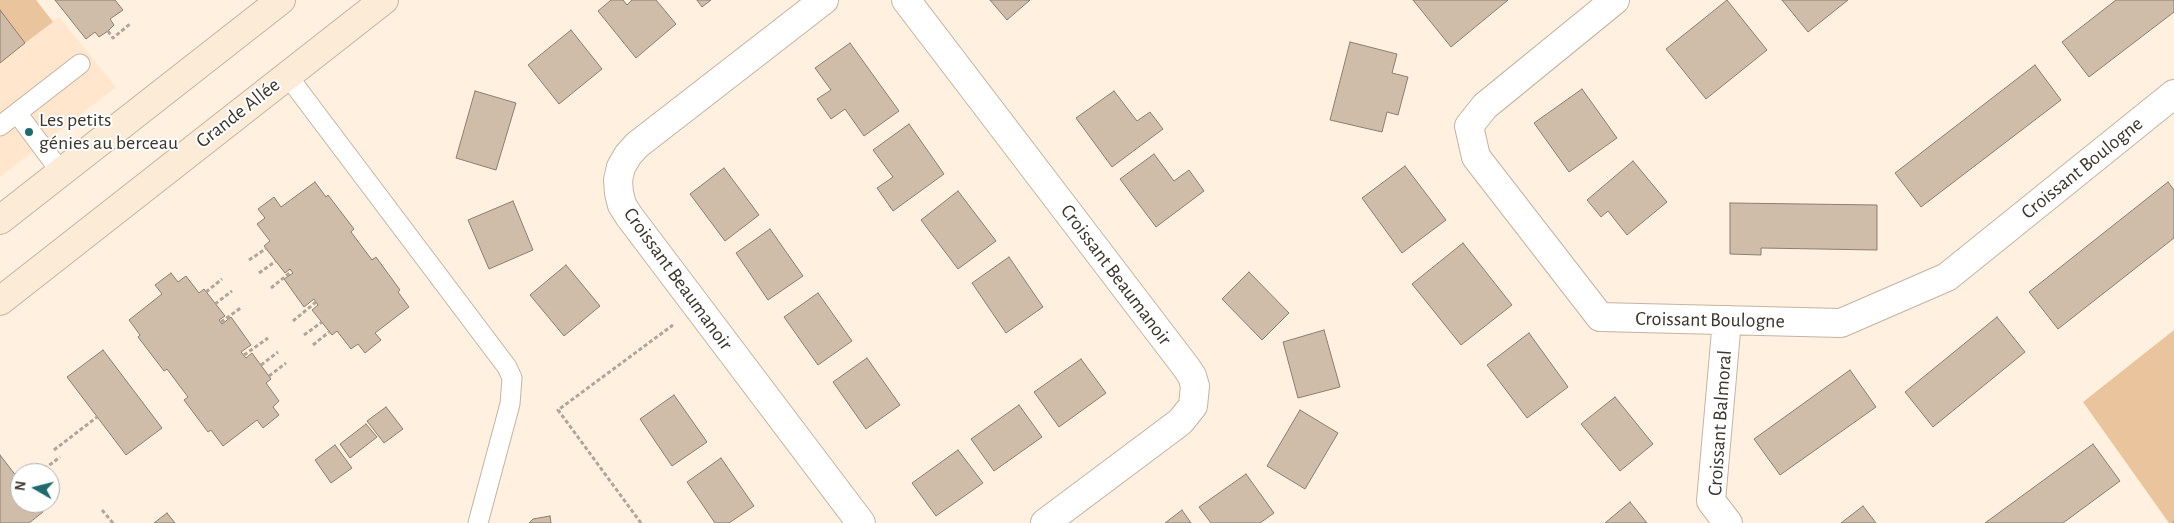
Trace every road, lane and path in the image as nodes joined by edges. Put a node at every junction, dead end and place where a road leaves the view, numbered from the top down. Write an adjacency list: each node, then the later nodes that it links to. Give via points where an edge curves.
1 (384, 0): 9 (main road, Grande Allée)
2 (824, 0): 50 (street, Croissant Beaumanoir, via 638,145 621,167 618,193 628,216)
3 (906, 0): 51 (street, Croissant Beaumanoir, via 1186,367 1195,386 1193,406 1180,422)
4 (1615, 0): 29 (street, Croissant Boulogne, via 1484,106 1469,126 1476,157 1600,317)
5 (275, 2): 13 (main road)
6 (130, 24): 7 (path, via 113,38)
7 (108, 31)
8 (80, 64): 11 (lane)
9 (287, 75): 24 (main road, Grande Allée); 48 (lane, via 507,367 512,378 510,404)
10 (2174, 94): 29 (street, Croissant Boulogne, via 1947,277 1841,323)
11 (17, 114): 12 (lane); 13 (lane)
12 (0, 126)
13 (61, 172): 14 (main road)
14 (0, 220)
15 (266, 248): 16 (path)
16 (250, 260)
17 (276, 261): 19 (path)
18 (292, 271): 21 (path)
19 (259, 273)
20 (222, 279): 23 (path)
21 (271, 288)
22 (232, 291): 26 (path)
23 (206, 292)
24 (0, 301)
25 (316, 302): 30 (path)
26 (215, 304)
27 (242, 307): 31 (path)
28 (680, 320): 49 (path, via 558,410)
29 (1727, 320): 52 (street, Croissant Balmoral, via 1711,501)
30 (293, 321)
31 (221, 322)
32 (322, 322): 34 (path)
33 (329, 332): 36 (path)
34 (304, 334)
35 (268, 338): 38 (path)
36 (313, 345)
37 (278, 352): 40 (path)
38 (244, 355)
39 (286, 363): 41 (path)
40 (261, 365)
41 (269, 376)
42 (97, 417): 43 (path)
43 (54, 450)
44 (60, 458): 45 (path)
45 (53, 463)
46 (102, 510): 47 (path)
47 (113, 523)
48 (478, 523)
49 (641, 523)
50 (861, 523)
51 (1045, 523)
52 (1728, 523)

